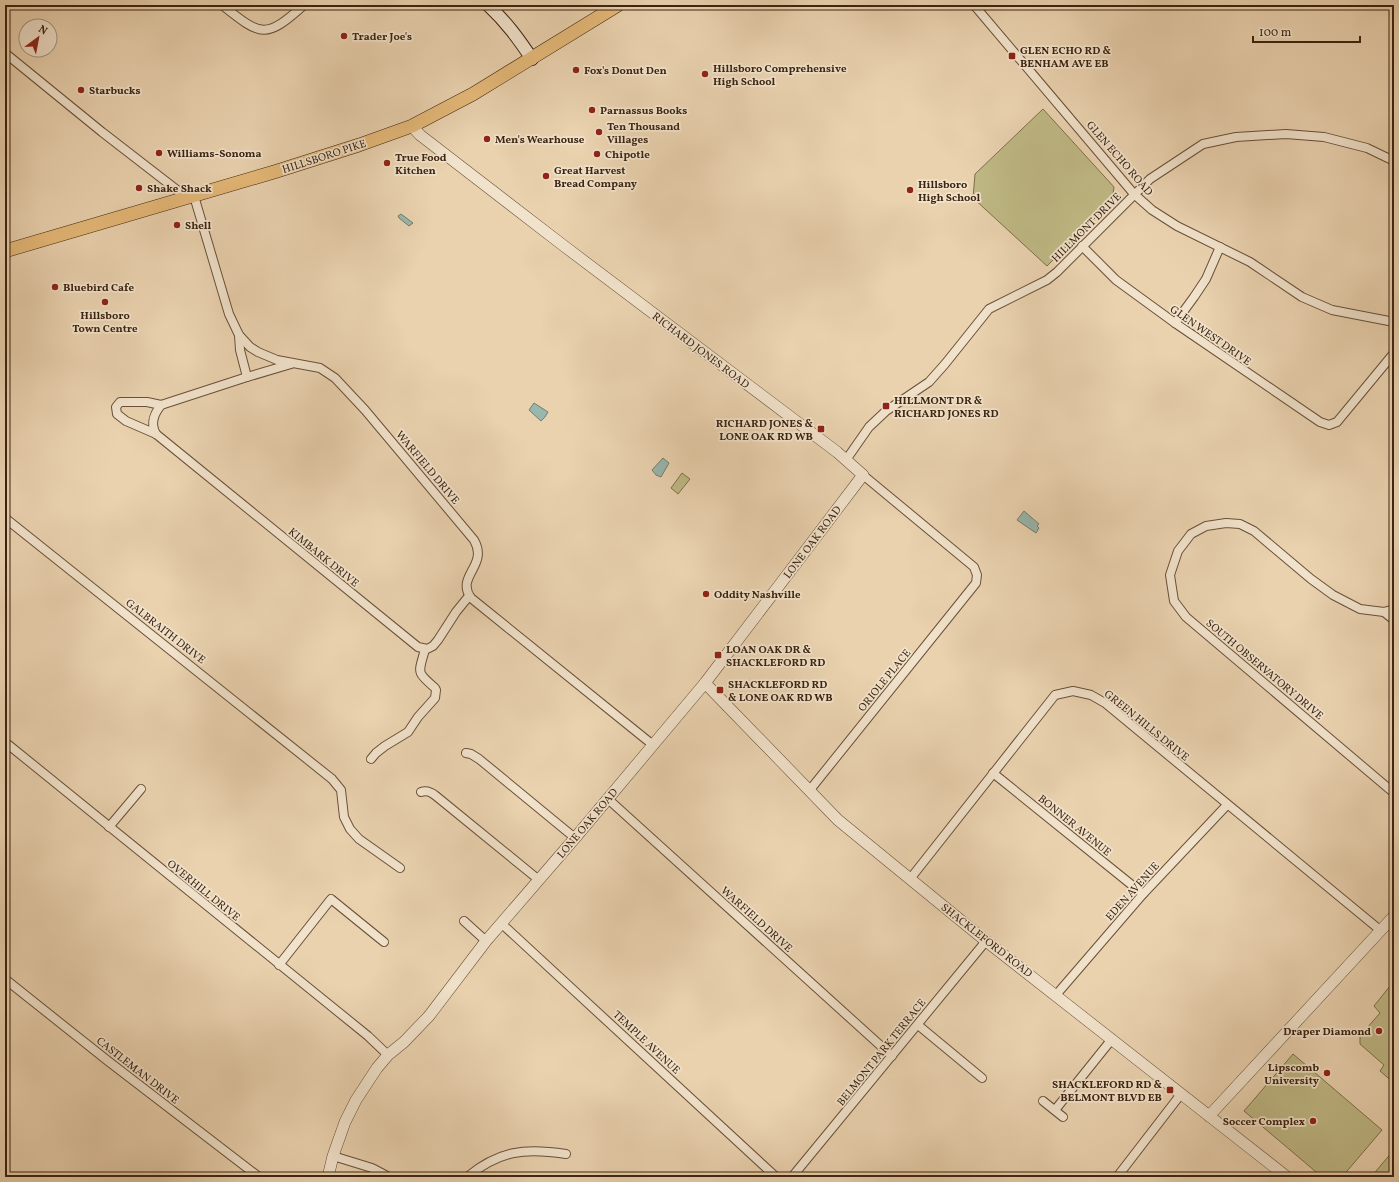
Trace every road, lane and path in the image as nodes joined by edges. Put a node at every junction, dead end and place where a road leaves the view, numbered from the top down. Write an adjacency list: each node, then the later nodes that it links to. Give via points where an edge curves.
1 (222, 5): 2 (street, via 248,25 259,30 267,30 275,28)
2 (304, 5)
3 (488, 5): 7 (main road, via 505,21)
4 (618, 5): 7 (main road, HILLSBORO PIKE)
5 (974, 5): 10 (street, GLEN ECHO ROAD)
6 (5, 53): 11 (street, via 105,134)
7 (532, 59): 8 (main road, HILLSBORO PIKE, via 474,94)
8 (412, 126): 11 (main road, HILLSBORO PIKE, via 274,172); 23 (street, RICHARD JONES ROAD, via 503,200)
9 (1394, 160): 10 (street, HILLMONT DRIVE, via 1367,148 1324,138 1286,134 1236,137 1203,144 1150,179)
10 (1134, 194): 12 (street, HILLMONT DRIVE); 13 (street, GLEN ECHO ROAD, via 1152,210 1177,226)
11 (190, 196): 14 (main road, HILLSBORO PIKE); 17 (street, WARFIELD DRIVE, via 229,314)
12 (1082, 246): 16 (street, GLEN WEST DRIVE, via 1116,280); 23 (street, HILLMONT DRIVE, via 1046,280 989,309 929,382 886,411 869,427)
13 (1220, 247): 15 (street, GLEN ECHO ROAD, via 1250,262 1302,297 1321,306 1343,313); 16 (street, via 1206,279)
14 (5, 251)
15 (1394, 322)
16 (1175, 323): 18 (street, GLEN WEST DRIVE, via 1320,422 1329,425 1338,422)
17 (239, 335): 19 (street, WARFIELD DRIVE, via 250,347 265,356); 20 (street)
18 (1394, 353)
19 (294, 364): 20 (street, KIMBARK DRIVE); 27 (street, WARFIELD DRIVE, via 320,368 340,383 472,537 479,552 467,583)
20 (247, 377): 21 (street, KIMBARK DRIVE)
21 (161, 405): 22 (street, via 153,419); 22 (street, KIMBARK DRIVE, via 123,401 116,407 117,414 123,419)
22 (156, 434): 31 (street, KIMBARK DRIVE, via 407,639)
23 (846, 460): 24 (street, RICHARD JONES ROAD)
24 (863, 475): 26 (street, RICHARD JONES ROAD, via 974,567); 32 (street, LONE OAK ROAD)
25 (5, 518): 46 (street, GALBRAITH DRIVE, via 332,779 341,790 344,817 350,829 359,839)
26 (976, 583): 39 (street, ORIOLE PLACE)
27 (469, 596): 31 (street, via 438,640 430,648); 34 (street)
28 (1394, 609): 29 (street)
29 (1384, 612): 30 (street); 41 (street, SOUTH OBSERVATORY DRIVE, via 1360,609 1333,595 1254,531 1240,524 1206,526 1191,534 1178,551 1170,575 1174,601 1186,617)
30 (1394, 620)
31 (425, 649): 36 (street, via 419,671 435,688 435,698 408,732 385,746)
32 (705, 683): 34 (street, LONE OAK ROAD); 39 (street, SHACKLEFORD ROAD)
33 (5, 742): 44 (street, OVERHILL DRIVE)
34 (653, 745): 42 (street, LONE OAK ROAD)
35 (466, 753): 45 (street, via 479,758)
36 (371, 760)
37 (993, 773): 43 (street, GREEN HILLS DRIVE, via 1055,695 1073,691 1091,695 1105,703); 47 (street, GREEN HILLS DRIVE); 49 (street, BONNER AVENUE)
38 (140, 789): 44 (street)
39 (809, 791): 47 (street, SHACKLEFORD ROAD, via 838,820)
40 (421, 792): 48 (street, via 430,792 436,796)
41 (1394, 793)
42 (608, 799): 45 (street, LONE OAK ROAD); 63 (street, WARFIELD DRIVE)
43 (1227, 805): 49 (street, EDEN AVENUE); 53 (street, GREEN HILLS DRIVE)
44 (109, 827): 57 (street, OVERHILL DRIVE)
45 (575, 838): 48 (street, LONE OAK ROAD)
46 (400, 868)
47 (910, 879): 55 (street, SHACKLEFORD ROAD)
48 (539, 880): 52 (street, LONE OAK ROAD)
49 (1143, 894): 59 (street, EDEN AVENUE)
50 (1394, 916): 53 (street)
51 (464, 921): 54 (street)
52 (502, 924): 54 (street, LONE OAK ROAD); 76 (street, TEMPLE AVENUE)
53 (1380, 930): 68 (street)
54 (486, 941): 62 (street, LONE OAK ROAD, via 429,1016)
55 (986, 941): 59 (street, SHACKLEFORD ROAD); 60 (street, BELMONT PARK TERRACE)
56 (384, 942): 57 (street, via 331,899)
57 (279, 965): 62 (street, OVERHILL DRIVE)
58 (5, 979): 72 (street, CASTLEMAN DRIVE)
59 (1056, 995): 61 (street, SHACKLEFORD ROAD)
60 (918, 1025): 63 (street, BELMONT PARK TERRACE); 64 (street)
61 (1112, 1039): 65 (street, SHACKLEFORD ROAD); 67 (street)
62 (388, 1055): 71 (street, LONE OAK ROAD, via 356,1100)
63 (892, 1056): 77 (street, BELMONT PARK TERRACE)
64 (982, 1078)
65 (1181, 1094): 68 (street, SHACKLEFORD ROAD); 78 (street)
66 (1043, 1101): 67 (street)
67 (1055, 1110): 69 (street)
68 (1209, 1116): 79 (street, SHACKLEFORD ROAD)
69 (1063, 1117)
70 (566, 1154): 75 (street, via 544,1150 515,1152 492,1159)
71 (333, 1156): 73 (street, LONE OAK ROAD); 74 (street, via 372,1168)
72 (259, 1177)
73 (328, 1177)
74 (389, 1177)
75 (467, 1177)
76 (776, 1177)
77 (792, 1177)
78 (1117, 1177)
79 (1287, 1177)

